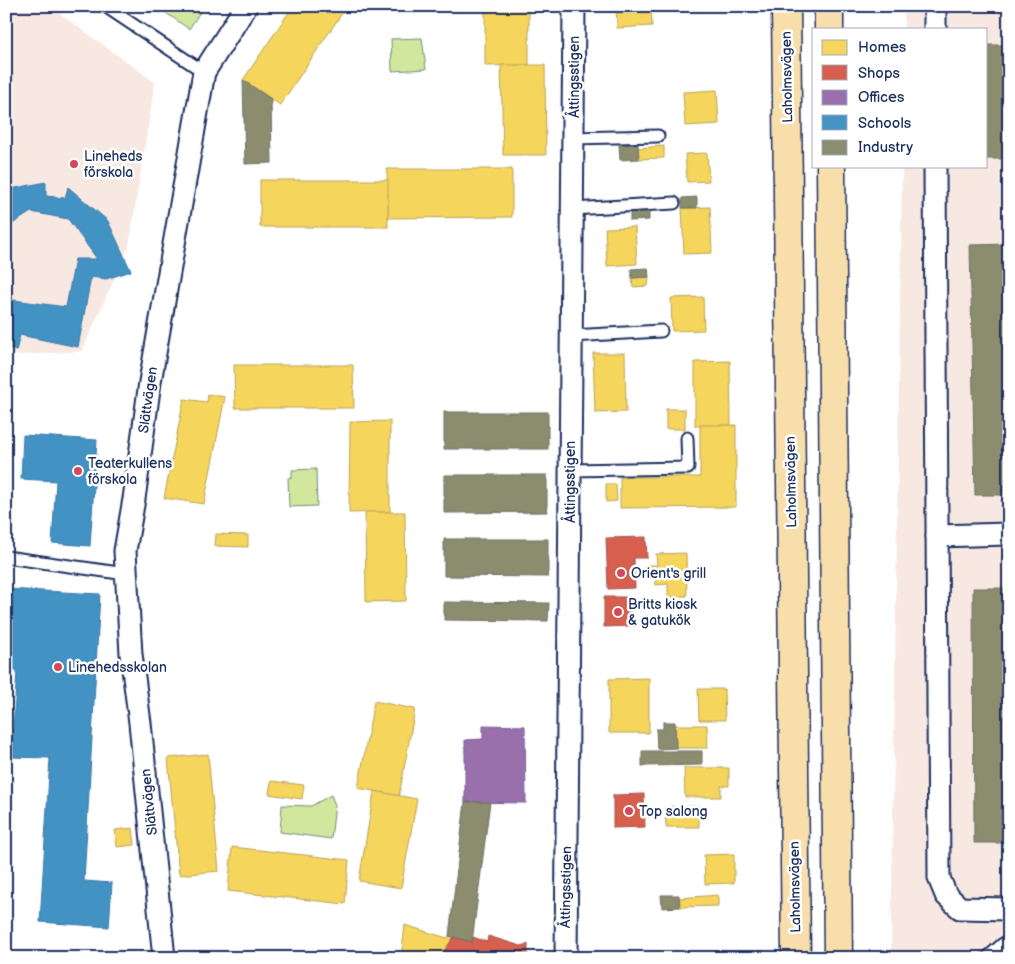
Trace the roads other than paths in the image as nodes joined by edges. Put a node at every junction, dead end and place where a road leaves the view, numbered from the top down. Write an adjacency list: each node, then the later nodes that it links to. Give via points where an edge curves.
1 (105, 6): 9 (lane)
2 (246, 6): 9 (street, Slättvägen)
3 (574, 6): 11 (street, Åttingsstigen)
4 (786, 6): 28 (highway, Laholmsvägen)
5 (829, 6): 7 (highway)
6 (935, 6): 8 (street)
7 (829, 28)
8 (935, 28)
9 (204, 72): 23 (street, Slättvägen, via 147,399 125,551)
10 (658, 136): 11 (lane)
11 (573, 138): 15 (street, Åttingsstigen)
12 (831, 168): 29 (highway)
13 (936, 168): 21 (street)
14 (674, 203): 15 (lane)
15 (572, 209): 17 (street, Åttingsstigen)
16 (661, 331): 17 (lane)
17 (571, 336): 19 (street, Åttingsstigen)
18 (687, 438): 19 (lane, via 688,468)
19 (570, 470): 27 (street, Åttingsstigen)
20 (1009, 534): 21 (street)
21 (937, 536): 24 (street, via 939,878 946,895 960,908)
22 (6, 557): 23 (lane)
23 (126, 574): 26 (street, Slättvägen, via 131,654)
24 (1009, 909)
25 (1009, 944): 30 (lane, via 1003,944)
26 (164, 958)
27 (566, 958)
28 (796, 958)
29 (838, 958)
30 (987, 958)

